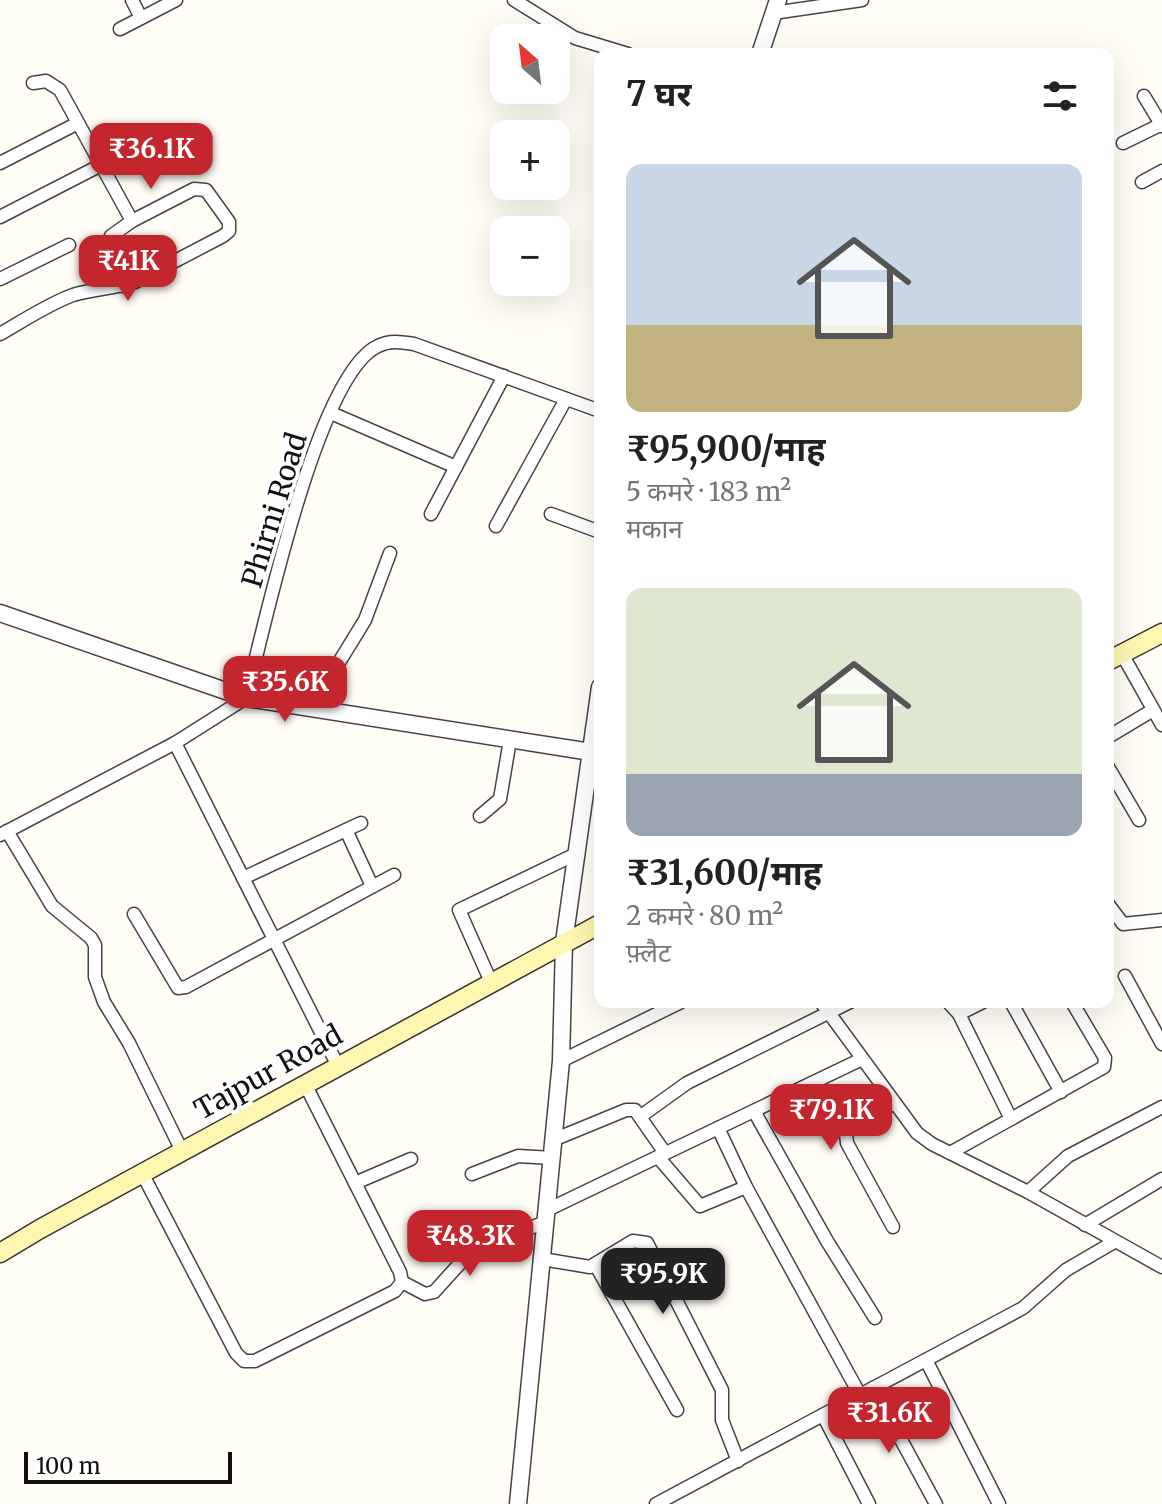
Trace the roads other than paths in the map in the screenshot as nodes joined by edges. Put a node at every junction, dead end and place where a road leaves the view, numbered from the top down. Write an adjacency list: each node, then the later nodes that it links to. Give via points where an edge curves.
1 (132, 0): 6 (street)
2 (176, 0): 6 (street)
3 (862, 0): 5 (street)
4 (521, 2): 8 (street, via 575,38)
5 (776, 6): 9 (street)
6 (141, 18): 7 (street)
7 (120, 29)
8 (608, 48)
9 (762, 48)
10 (33, 83): 12 (street, via 54,83)
11 (1144, 96): 13 (street)
12 (78, 123): 15 (street); 16 (street)
13 (1162, 125): 14 (street)
14 (1123, 143)
15 (0, 163)
16 (101, 165): 19 (street); 20 (street)
17 (1162, 171): 18 (street)
18 (1142, 182)
19 (0, 217)
20 (132, 221): 23 (street, via 107,241); 23 (street, via 200,188 211,194 229,231)
21 (69, 245): 22 (street)
22 (0, 279)
23 (122, 286): 24 (street, via 67,297)
24 (0, 334)
25 (504, 376): 26 (street, Phirni Road); 28 (street, Phirni Road, via 394,341 376,346 361,361); 29 (street)
26 (566, 399): 27 (street, Phirni Road); 32 (street)
27 (594, 409)
28 (331, 413): 29 (street); 38 (street, Phirni Road, via 299,493)
29 (456, 467): 30 (street)
30 (431, 514)
31 (551, 514): 33 (street)
32 (496, 526)
33 (594, 530)
34 (390, 553): 39 (street, via 365,620)
35 (0, 613): 38 (street)
36 (1162, 633): 37 (main road)
37 (1115, 658): 40 (street)
38 (246, 698): 39 (street); 44 (street)
39 (311, 708): 43 (street)
40 (1153, 710): 41 (street); 42 (street)
41 (1162, 725)
42 (1114, 733)
43 (510, 740): 45 (street); 48 (street, via 500,799)
44 (175, 743): 52 (street); 55 (street)
45 (594, 753)
46 (594, 758): 53 (street)
47 (1114, 777): 49 (street)
48 (480, 816)
49 (1139, 820)
50 (361, 823): 51 (street)
51 (346, 830): 55 (street); 56 (street)
52 (4, 833): 86 (street, via 52,906 95,945 95,977 104,1002)
53 (576, 854): 62 (street); 64 (street, via 461,907 460,919)
54 (394, 875): 56 (street)
55 (243, 878): 61 (street)
56 (372, 886): 61 (street)
57 (1114, 912): 59 (street, via 1123,924)
58 (134, 914): 61 (street, via 178,988)
59 (1162, 920)
60 (594, 927): 62 (main road, Tajpur Road)
61 (274, 939): 76 (street)
62 (564, 942): 64 (main road, Tajpur Road); 75 (street)
63 (1125, 976): 73 (street)
64 (491, 982): 76 (main road, Tajpur Road)
65 (669, 1008): 75 (street)
66 (823, 1008): 82 (street, via 687,1083)
67 (826, 1008): 74 (street)
68 (954, 1008): 72 (street)
69 (971, 1008): 72 (street)
70 (1014, 1008): 78 (street)
71 (1076, 1008): 78 (street, via 1105,1058 1104,1067)
72 (959, 1014): 83 (street)
73 (1162, 1044)
74 (862, 1059): 79 (street); 81 (street)
75 (561, 1061): 85 (street)
76 (338, 1066): 77 (main road, Tajpur Road)
77 (305, 1084): 86 (main road, Tajpur Road); 94 (street)
78 (1061, 1092): 83 (street)
79 (893, 1104): 87 (street, via 917,1133); 99 (street, via 857,1122 846,1134)
80 (1162, 1107): 96 (street, via 1068,1156)
81 (754, 1111): 84 (street); 106 (street)
82 (641, 1116): 85 (street, via 626,1110); 88 (street)
83 (1011, 1119): 87 (street)
84 (718, 1128): 88 (street); 95 (street)
85 (553, 1140): 89 (street)
86 (182, 1151): 91 (main road, Tajpur Road)
87 (950, 1153): 96 (street)
88 (661, 1155): 95 (street, via 700,1206); 97 (street)
89 (552, 1158): 92 (street, via 518,1156); 97 (street)
90 (411, 1159): 94 (street)
91 (142, 1173): 101 (main road, Tajpur Road); 105 (street, via 244,1361 255,1361 395,1291)
92 (472, 1174)
93 (1162, 1179): 98 (street)
94 (355, 1183): 105 (street)
95 (746, 1187): 109 (street)
96 (1028, 1192): 98 (street)
97 (546, 1216): 102 (street); 105 (street, via 473,1249 434,1292 425,1294)
98 (1085, 1225): 100 (street)
99 (893, 1227)
100 (1114, 1242): 104 (street); 107 (street, via 1066,1270 1023,1308)
101 (0, 1253)
102 (542, 1259): 103 (street, via 579,1267); 113 (street)
103 (595, 1264): 110 (street); 112 (street, via 633,1241 647,1243 722,1390 722,1420)
104 (1162, 1267)
105 (402, 1282)
106 (875, 1318)
107 (926, 1360): 108 (street); 117 (street)
108 (873, 1388): 109 (street); 116 (street)
109 (860, 1395): 111 (street)
110 (677, 1410)
111 (823, 1415): 112 (street); 115 (street)
112 (738, 1461): 114 (street)
113 (518, 1504)
114 (656, 1504)
115 (869, 1504)
116 (936, 1504)
117 (999, 1504)

